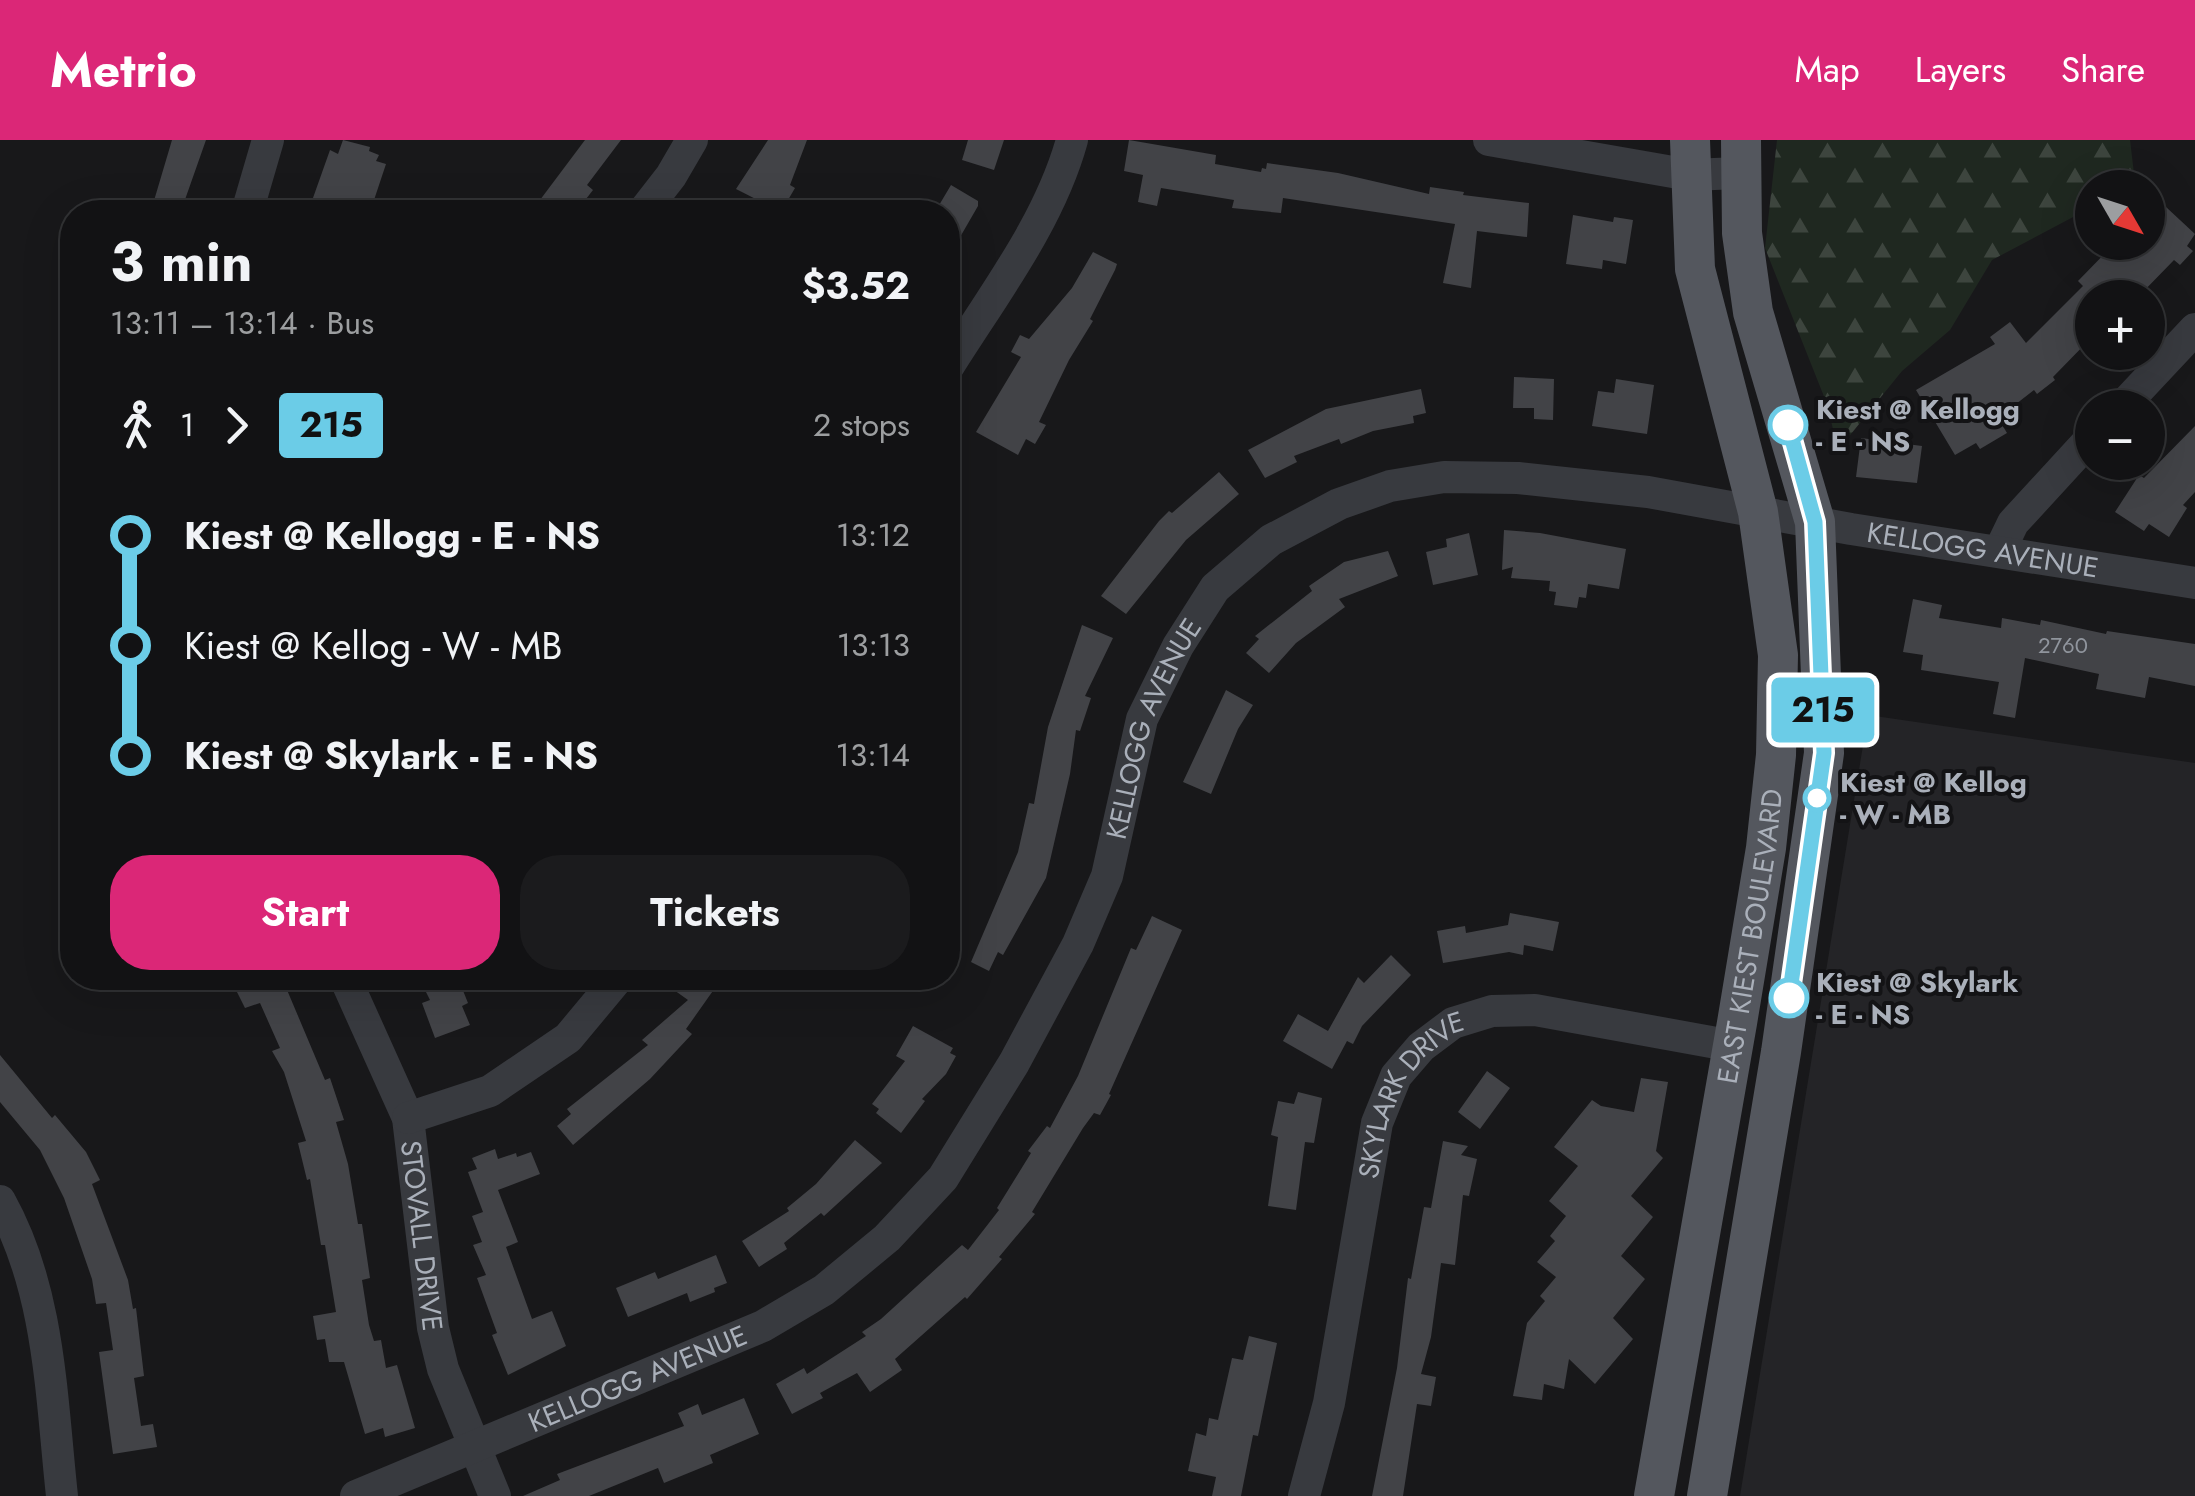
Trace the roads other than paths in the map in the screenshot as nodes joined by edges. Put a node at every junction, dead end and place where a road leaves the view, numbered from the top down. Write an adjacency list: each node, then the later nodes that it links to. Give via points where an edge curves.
1 (268, 140): 7 (street)
2 (692, 140): 8 (street)
3 (1072, 140): 10 (street, via 1044,212)
4 (1489, 140): 6 (street)
5 (1740, 156): 6 (street); 14 (main road, EAST KIEST BOULEVARD, via 1753,312)
6 (1690, 158): 13 (main road, EAST KIEST BOULEVARD, via 1694,269)
7 (250, 200)
8 (653, 200)
9 (2195, 330): 11 (street)
10 (960, 348)
11 (2138, 390)
12 (2075, 457): 15 (street, via 2014,523)
13 (1758, 512): 14 (street, KELLOGG AVENUE); 19 (main road, EAST KIEST BOULEVARD, via 1778,654 1776,755); 23 (street, KELLOGG AVENUE, via 1648,492 1444,477 1356,498 1271,540 1216,588 1178,646 1142,719 1107,876 1078,944 942,1178 837,1280 762,1326)
14 (1815, 522): 15 (street, KELLOGG AVENUE); 20 (main road, EAST KIEST BOULEVARD, via 1824,753)
15 (2000, 550): 16 (street, KELLOGG AVENUE)
16 (2195, 583)
17 (350, 990): 21 (street, STOVALL DRIVE)
18 (608, 990): 21 (street, via 568,1038 490,1091)
19 (1733, 1046): 20 (main road, SKYLARK DRIVE); 27 (street, SKYLARK DRIVE, via 1536,1010 1453,1023 1421,1047 1396,1076 1377,1123 1328,1403); 28 (main road, EAST KIEST BOULEVARD)
20 (1781, 1052): 29 (main road, EAST KIEST BOULEVARD)
21 (408, 1118): 23 (street, STOVALL DRIVE, via 433,1328)
22 (0, 1201): 24 (street, via 29,1260)
23 (474, 1446): 25 (street, KELLOGG AVENUE); 26 (street, STOVALL DRIVE)
24 (62, 1496)
25 (356, 1496)
26 (495, 1496)
27 (1304, 1496)
28 (1654, 1496)
29 (1707, 1496)

